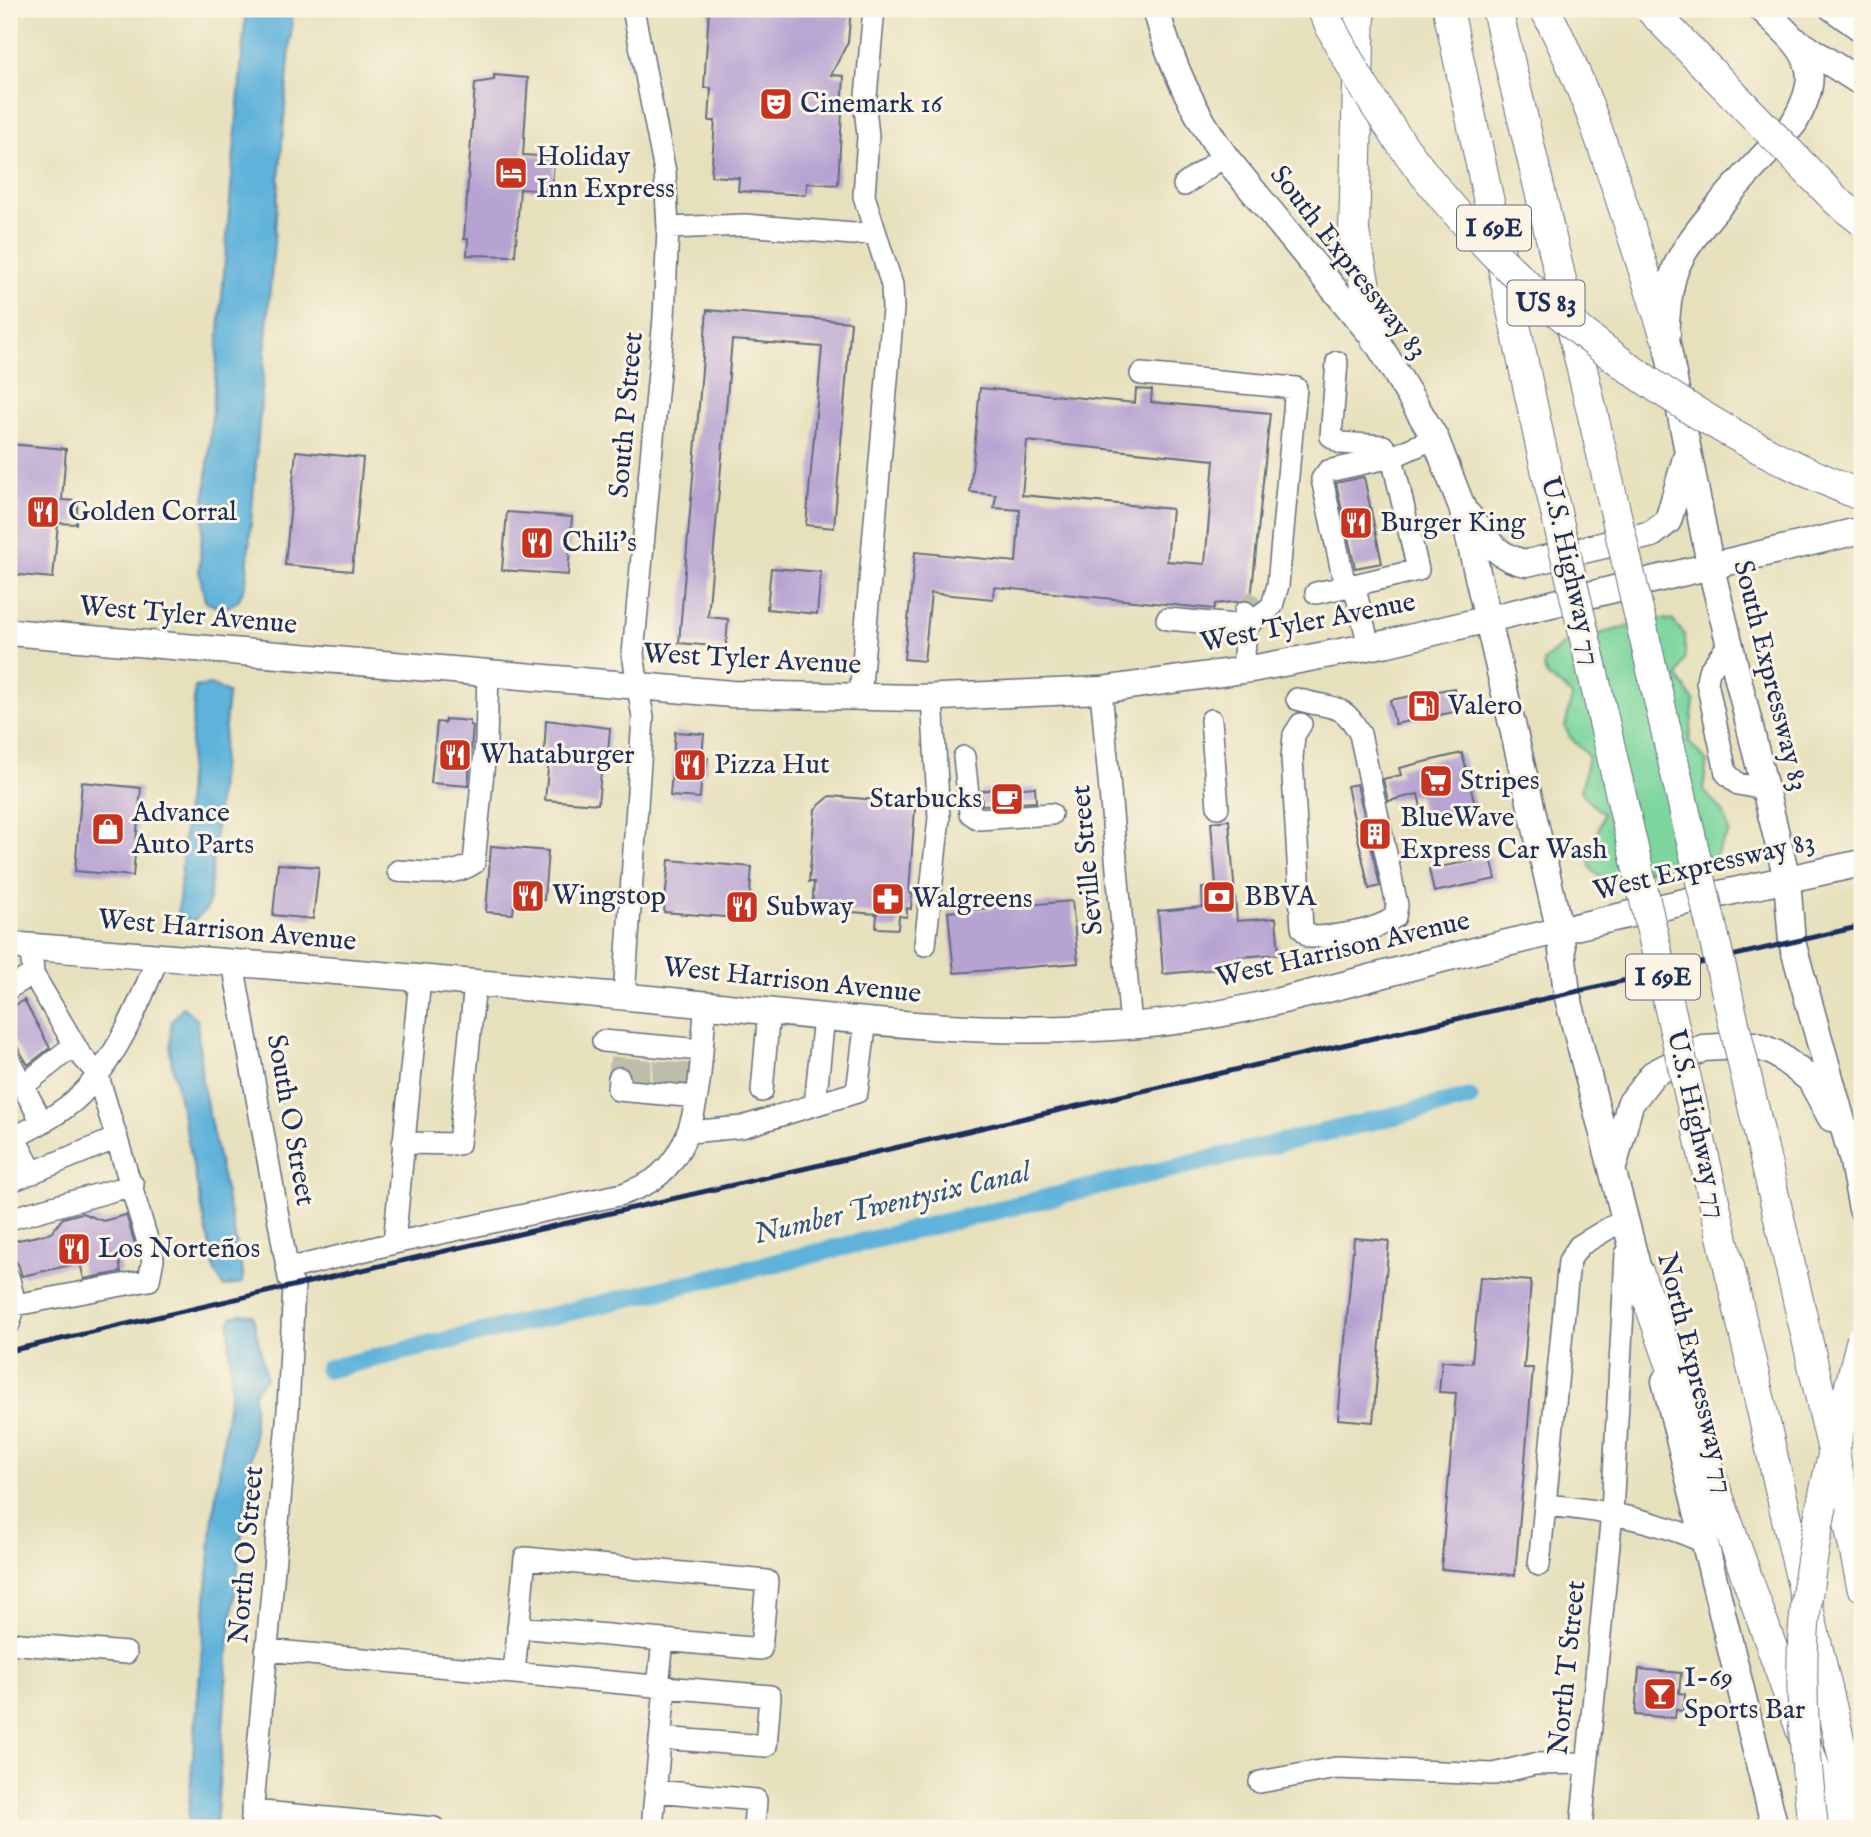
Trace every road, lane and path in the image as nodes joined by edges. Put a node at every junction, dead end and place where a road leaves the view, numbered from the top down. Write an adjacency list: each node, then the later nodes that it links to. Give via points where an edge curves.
1 (633, 9): 18 (street, South P Street, via 663,159)
2 (874, 9): 19 (street, via 865,107 864,196)
3 (1156, 9): 15 (main road, South Expressway 83, via 1177,71)
4 (1322, 9): 27 (highway, US 83, bridge, via 1408,152 1470,228 1535,293 1606,352 1682,404 1776,457)
5 (1360, 9): 21 (highway, via 1354,232)
6 (1448, 9): 122 (highway, U.S. Highway 77 / I 69E, bridge, via 1541,447)
7 (1497, 9): 102 (highway, U.S. Highway 77 / I 69E, bridge)
8 (1545, 9): 20 (highway, via 1606,152)
9 (1650, 9): 17 (highway, bridge, via 1838,202)
10 (1762, 9): 13 (main road, South Expressway 83)
11 (1830, 9): 12 (street)
12 (1862, 32)
13 (1795, 40): 14 (main road); 20 (main road, South Expressway 83, via 1811,70 1808,99 1794,123 1688,245 1675,269)
14 (1862, 83)
15 (1224, 156): 16 (street); 21 (main road, South Expressway 83)
16 (1184, 185)
17 (1862, 221)
18 (668, 228): 19 (street, via 745,225); 41 (street, South P Street, via 633,654)
19 (875, 232): 44 (street, via 892,285 893,309)
20 (1665, 334): 25 (main road, South Expressway 83)
21 (1376, 340): 24 (main road, South Expressway 83)
22 (1337, 362): 26 (street, via 1331,436 1341,443 1383,446)
23 (1141, 374): 31 (street, via 1296,388)
24 (1435, 438): 26 (street); 28 (main road, South Expressway 83)
25 (1688, 449): 28 (main road, via 1668,521 1652,534 1527,563 1492,548); 30 (main road, South Expressway 83)
26 (1392, 457): 32 (street, via 1418,570); 32 (street, via 1328,471 1322,479 1344,581)
27 (1862, 496)
28 (1462, 507): 36 (main road, South Expressway 83)
29 (1862, 530): 30 (main road, West Tyler Avenue)
30 (1710, 564): 36 (main road, West Tyler Avenue); 53 (main road, South Expressway 83)
31 (1278, 585): 34 (street); 34 (street, via 1272,606)
32 (1354, 585): 33 (street); 38 (street)
33 (1316, 593)
34 (1250, 611): 35 (street); 39 (street)
35 (1167, 619)
36 (1488, 619): 38 (main road, West Tyler Avenue); 54 (main road, South Expressway 83)
37 (9, 632): 40 (main road, West Tyler Avenue)
38 (1369, 646): 39 (main road, West Tyler Avenue)
39 (1243, 670): 42 (main road, West Tyler Avenue)
40 (488, 673): 41 (main road, West Tyler Avenue); 52 (street, via 474,863 463,871 448,873)
41 (636, 686): 44 (main road, West Tyler Avenue); 63 (street, South P Street, via 643,718)
42 (1101, 690): 43 (main road, West Tyler Avenue); 68 (street, Seville Street)
43 (932, 697): 44 (main road, West Tyler Avenue); 55 (street, via 940,818)
44 (860, 698)
45 (1297, 699): 47 (street, via 1349,714 1360,734 1397,905 1395,917 1385,924 1324,937 1310,937 1302,928 1292,758 1294,735)
46 (1212, 720): 49 (street)
47 (1301, 724)
48 (964, 757): 50 (street, via 970,813 987,819)
49 (1218, 807)
50 (1051, 814)
51 (1862, 863): 53 (main road, West Expressway 83)
52 (398, 871)
53 (1787, 880): 54 (main road, West Expressway 83); 84 (main road, via 1793,942)
54 (1560, 932): 68 (main road, West Harrison Avenue, via 1365,982); 85 (main road, North Expressway 77, via 1567,994)
55 (925, 945)
56 (20, 946): 57 (main road, West Harrison Avenue); 59 (street)
57 (158, 957): 58 (main road, West Harrison Avenue); 73 (street, via 130,1026)
58 (233, 963): 60 (main road, West Harrison Avenue); 94 (street, South O Street)
59 (33, 974): 62 (street); 69 (street)
60 (420, 979): 61 (main road, West Harrison Avenue); 83 (street)
61 (475, 983): 63 (main road, West Harrison Avenue); 83 (street, via 460,1144)
62 (9, 988)
63 (624, 996): 64 (main road, West Harrison Avenue)
64 (706, 1004): 65 (main road, West Harrison Avenue); 71 (street)
65 (769, 1010): 66 (main road, West Harrison Avenue); 77 (street)
66 (824, 1016): 67 (main road, West Harrison Avenue); 78 (street)
67 (866, 1020): 68 (main road, West Harrison Avenue, via 1025,1031); 78 (street, via 857,1092)
68 (1132, 1026)
69 (74, 1045): 73 (street); 75 (street)
70 (626, 1047): 71 (street)
71 (680, 1052): 76 (street)
72 (9, 1060): 75 (street)
73 (97, 1073): 79 (street, via 75,1101); 82 (street)
74 (632, 1083): 76 (street)
75 (23, 1086): 79 (street)
76 (677, 1091): 80 (street)
77 (762, 1091)
78 (815, 1105): 80 (street, via 742,1127)
79 (42, 1122): 81 (street)
80 (690, 1132): 92 (street, via 663,1171 623,1194)
81 (12, 1138): 86 (street)
82 (117, 1138): 86 (street); 88 (street)
83 (403, 1143): 92 (street)
84 (1852, 1157): 85 (main road, via 1810,1079 1775,1053 1755,1045 1703,1048 1653,1074 1630,1104); 89 (main road)
85 (1613, 1169): 91 (main road, North Expressway 77)
86 (33, 1173): 87 (street)
87 (9, 1182)
88 (133, 1185): 90 (street); 96 (street, via 153,1259 149,1280)
89 (1862, 1209)
90 (9, 1219)
91 (1626, 1225): 93 (main road, North Expressway 77); 98 (street, via 1579,1246 1569,1261); 99 (street, North T Street)
92 (394, 1243): 94 (street)
93 (1639, 1274): 100 (main road, North Expressway 77); 121 (highway)
94 (291, 1278): 106 (street, North O Street, via 288,1410)
95 (9, 1279): 96 (street)
96 (12, 1315)
97 (1862, 1339): 120 (highway, bridge, via 1826,1480 1804,1626 1804,1715)
98 (1545, 1505): 99 (street); 101 (street)
99 (1612, 1513): 100 (street, via 1673,1528); 111 (street, North T Street)
100 (1704, 1542): 119 (main road, North Expressway 77)
101 (1539, 1565)
102 (1862, 1586)
103 (518, 1626): 104 (street); 104 (street, via 524,1559 767,1581 761,1649); 108 (street)
104 (663, 1640): 109 (street)
105 (9, 1643): 107 (street)
106 (266, 1650): 108 (street); 114 (street, North O Street)
107 (126, 1653)
108 (514, 1673): 109 (street)
109 (662, 1687): 110 (street); 110 (street, via 769,1696 766,1746)
110 (660, 1738): 113 (street)
111 (1586, 1763): 112 (street, via 1534,1764 1494,1774 1336,1768); 118 (street, North T Street)
112 (1260, 1782)
113 (655, 1791): 116 (street); 117 (street, via 756,1800)
114 (251, 1820): 115 (street)
115 (434, 1828)
116 (652, 1828)
117 (754, 1828)
118 (1581, 1828)
119 (1775, 1828)
120 (1813, 1828)
121 (1836, 1828)
122 (1860, 1828)

